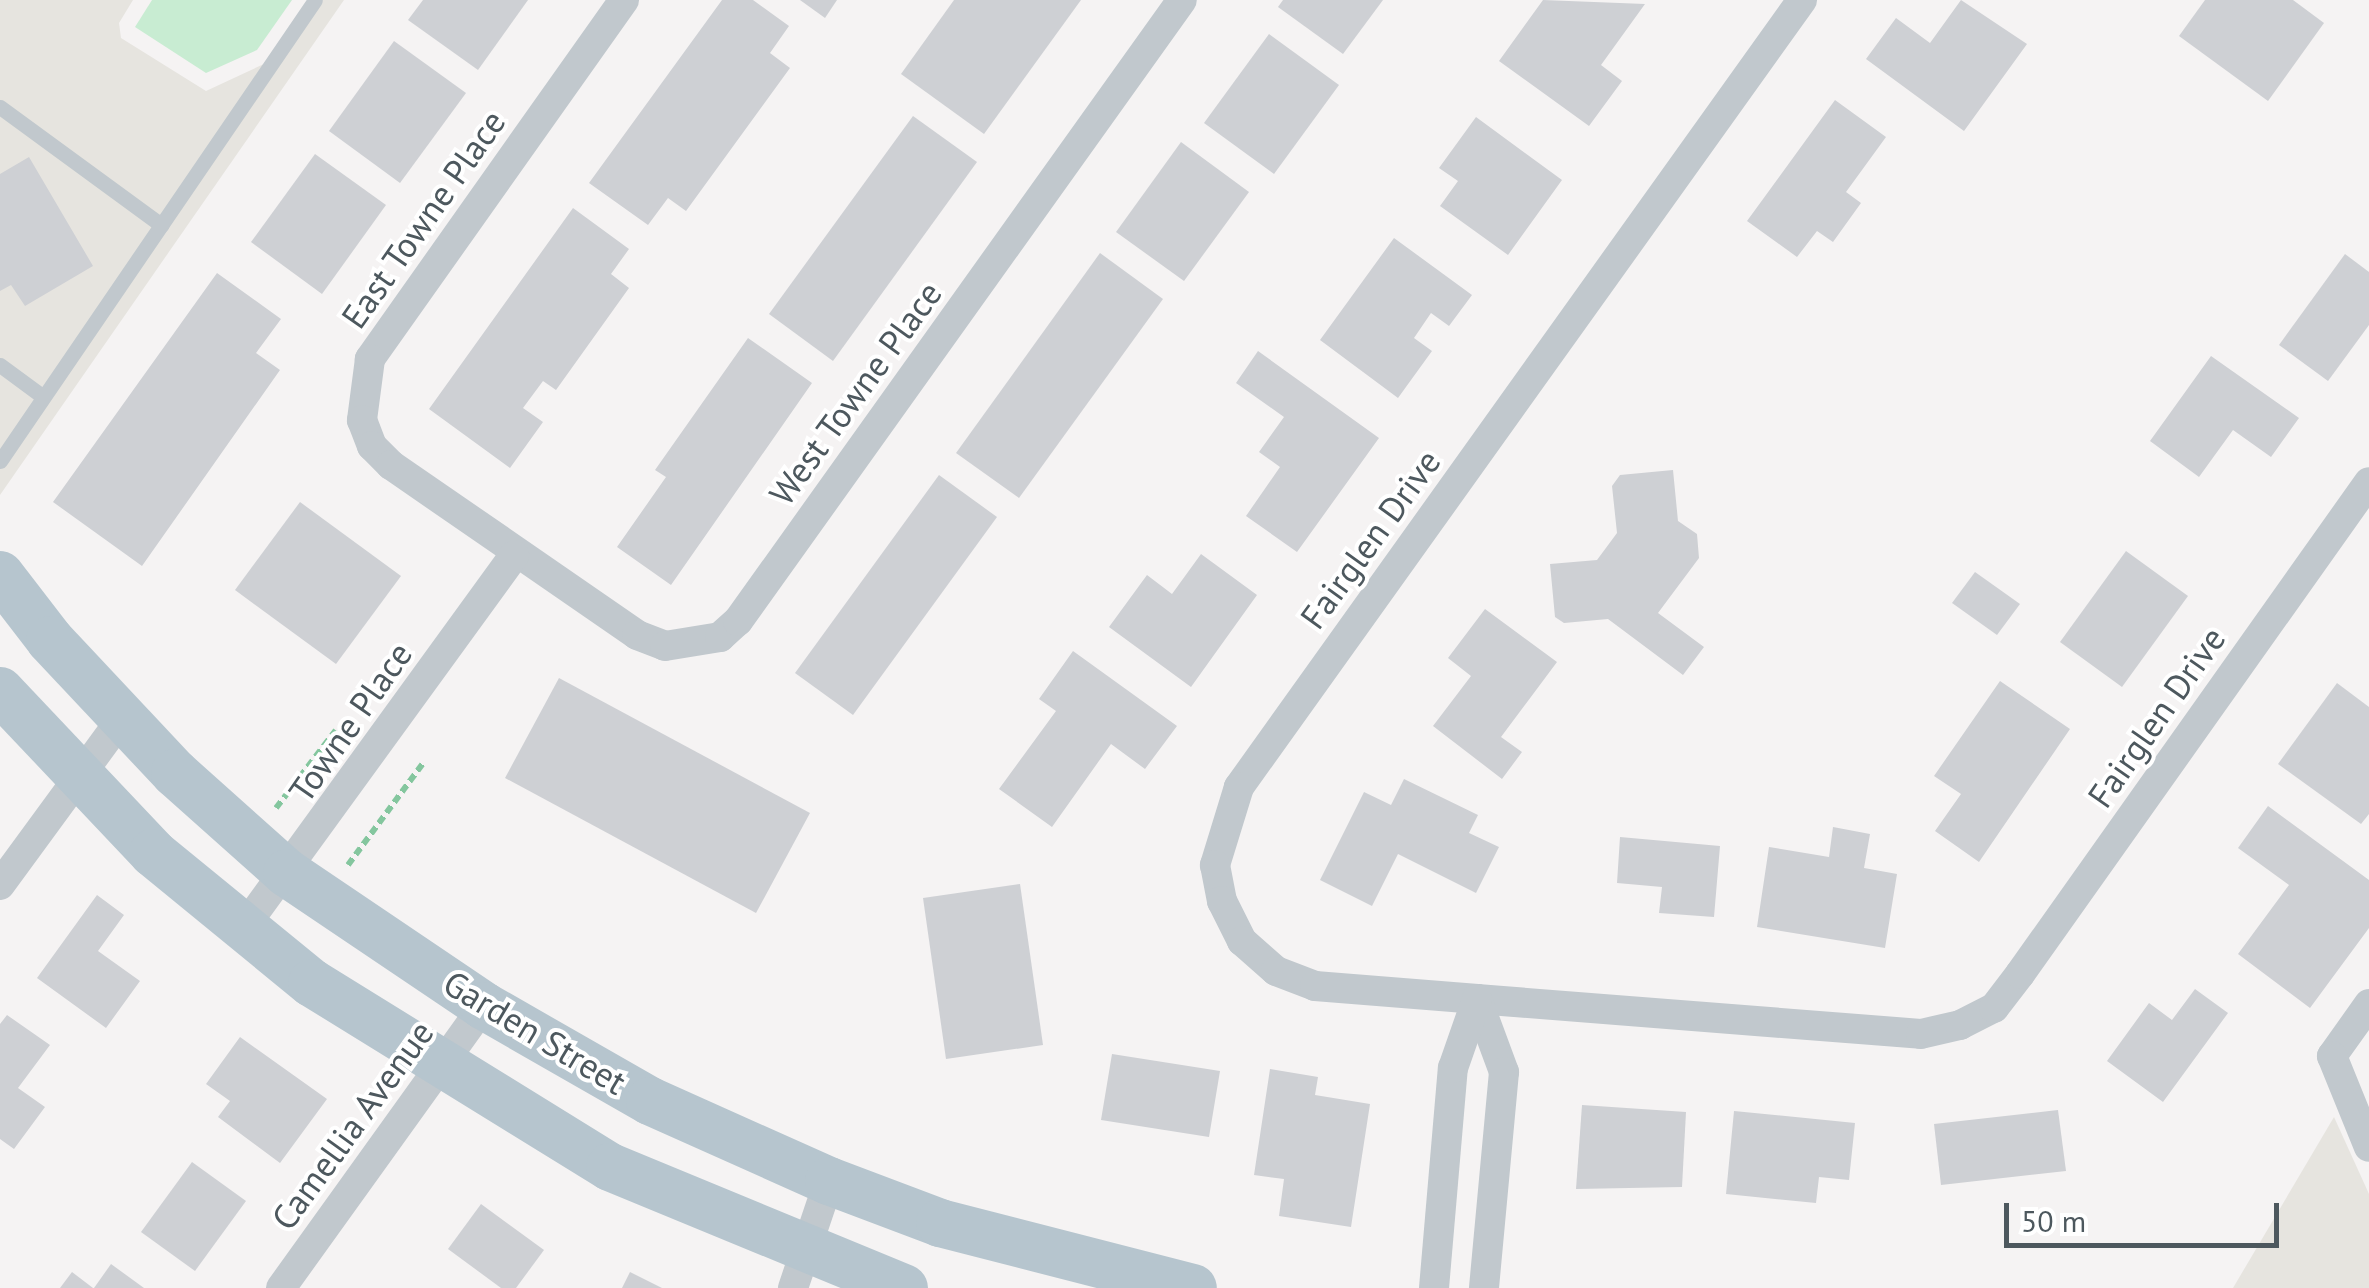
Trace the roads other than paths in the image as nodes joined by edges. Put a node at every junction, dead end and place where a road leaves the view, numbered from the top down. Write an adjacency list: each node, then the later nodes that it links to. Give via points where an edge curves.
1 (316, 0): 6 (lane)
2 (624, 0): 11 (street, East Towne Place, via 370,359 362,387 362,420 372,446)
3 (1182, 0): 11 (street, West Towne Place, via 738,621 720,636 666,646 636,636)
4 (1802, 0): 19 (street, Fairglen Drive, via 1266,748 1239,787 1224,825 1215,865 1222,902 1242,940 1276,971 1315,986)
5 (0, 108): 6 (lane)
6 (161, 224): 8 (lane)
7 (0, 365): 8 (lane)
8 (42, 396): 9 (lane)
9 (0, 461)
10 (2369, 482): 19 (street, Fairglen Drive, via 1994,1008 1921,1034)
11 (514, 555): 16 (street, Towne Place)
12 (0, 574): 14 (main road, Garden Street)
13 (0, 691): 15 (main road)
14 (122, 718): 15 (street); 16 (main road, Garden Street)
15 (80, 777): 17 (street); 18 (main road, via 152,853)
16 (288, 873): 18 (street, Towne Place); 21 (main road, Garden Street)
17 (0, 885)
18 (242, 930): 22 (main road)
19 (1477, 1000): 29 (street, via 1454,1068); 30 (street, via 1504,1072)
20 (2369, 1004): 23 (street, via 2332,1056)
21 (484, 1006): 22 (street, Camellia Avenue); 24 (main road, Garden Street, via 650,1101)
22 (440, 1066): 25 (main road); 26 (street, Camellia Avenue)
23 (2369, 1147)
24 (828, 1180): 25 (street); 28 (main road, Garden Street, via 940,1223)
25 (800, 1270): 27 (main road)
26 (281, 1288)
27 (904, 1288)
28 (1193, 1288)
29 (1434, 1288)
30 (1484, 1288)

